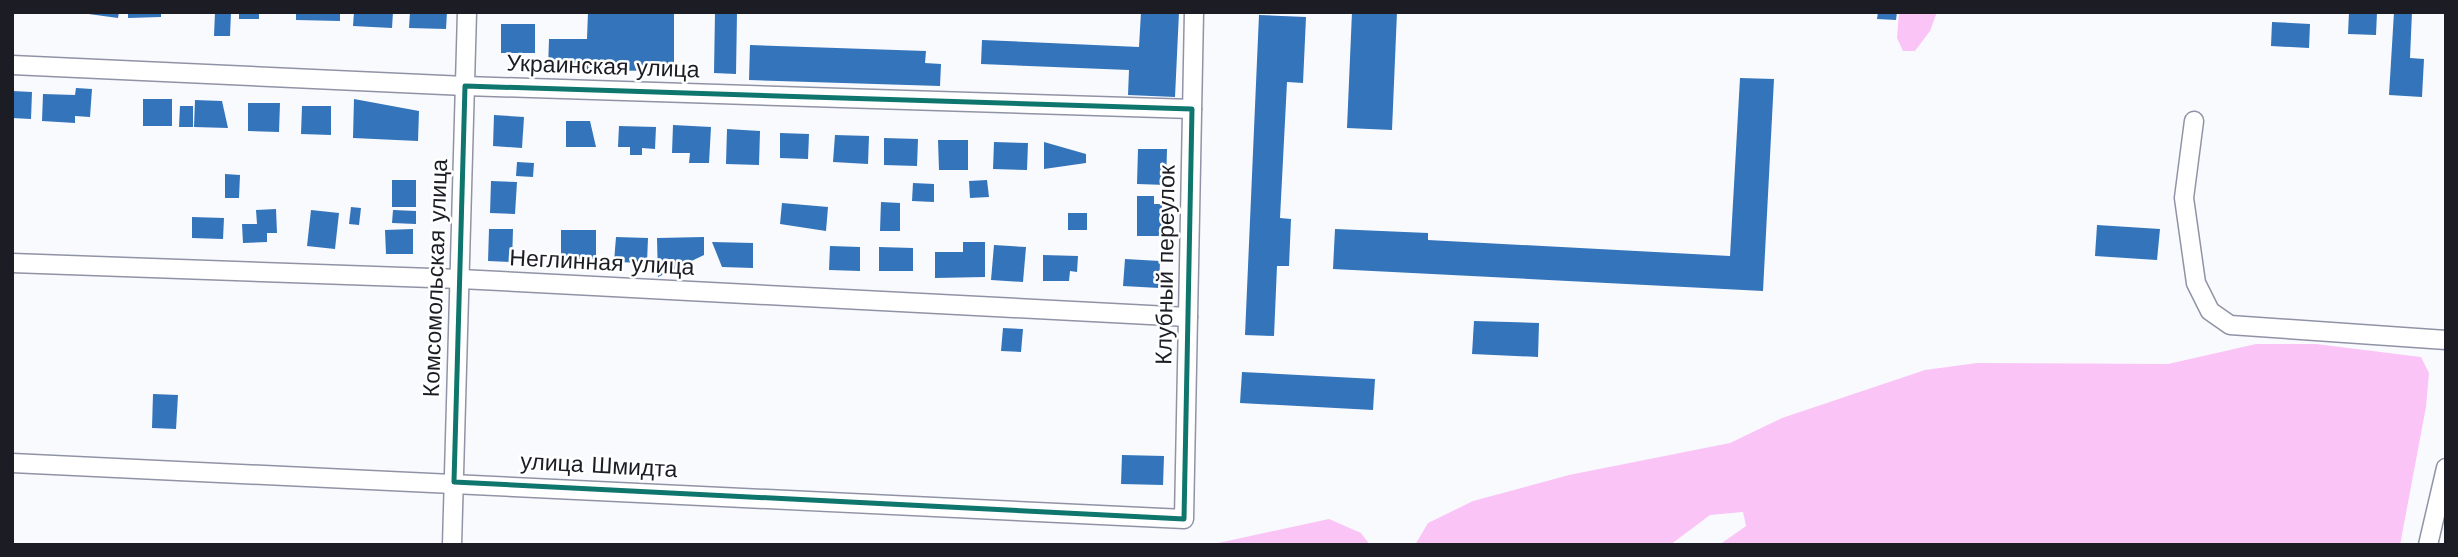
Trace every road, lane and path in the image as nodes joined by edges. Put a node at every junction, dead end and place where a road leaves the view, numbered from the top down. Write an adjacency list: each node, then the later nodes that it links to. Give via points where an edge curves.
1 (467, 12): 4 (street, Комсомольская улица)
2 (1194, 12): 5 (street, Клубный переулок)
3 (12, 65): 4 (street, Украинская улица)
4 (465, 86): 5 (street, Украинская улица); 8 (street, Комсомольская улица)
5 (1192, 108): 9 (street, Клубный переулок)
6 (2194, 121): 10 (street, via 2183,198 2196,283 2210,311 2230,325)
7 (12, 263): 8 (street, Неглинная улица)
8 (460, 279): 9 (street, Неглинная улица); 13 (street, Комсомольская улица)
9 (1188, 317): 14 (street, Клубный переулок)
10 (2446, 340)
11 (12, 463): 13 (street, улица Шмидта)
12 (2446, 468): 16 (street)
13 (454, 482): 14 (street, улица Шмидта); 15 (street, Комсомольская улица)
14 (1184, 519)
15 (452, 545)
16 (2428, 545)

